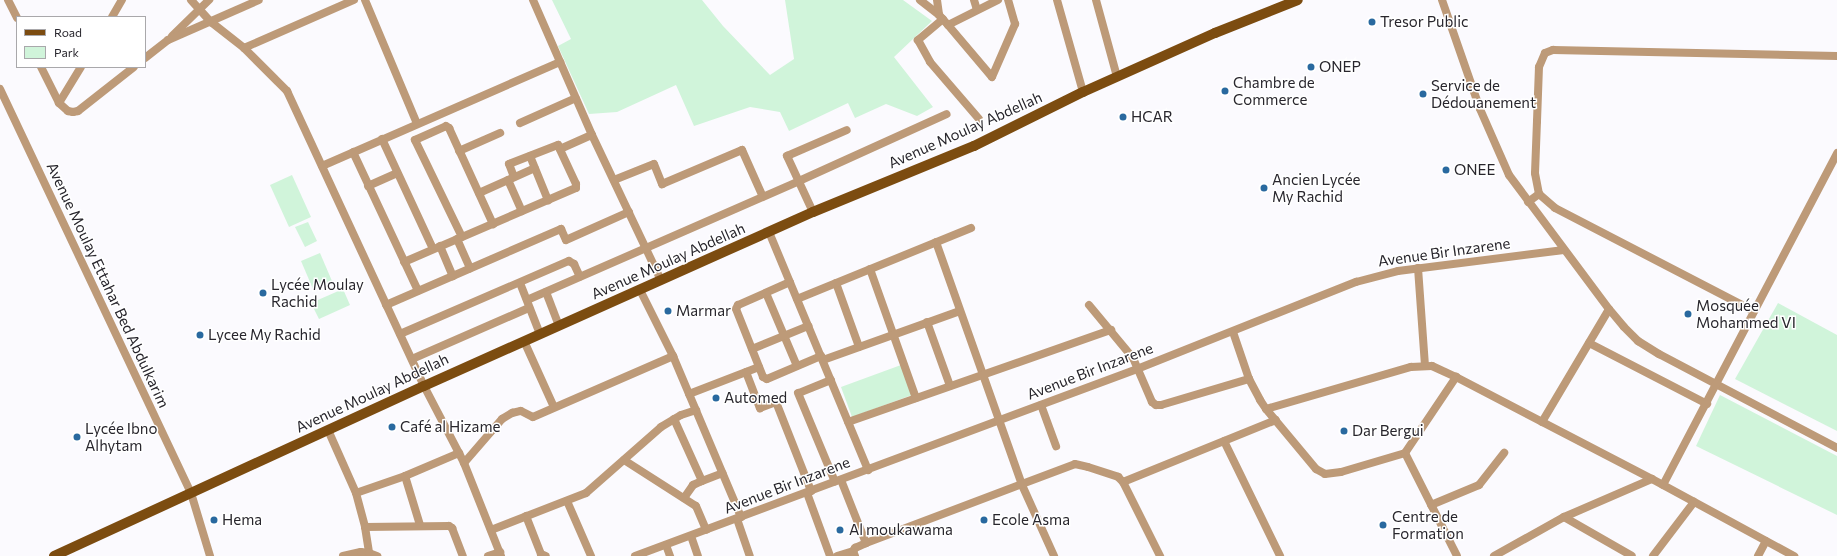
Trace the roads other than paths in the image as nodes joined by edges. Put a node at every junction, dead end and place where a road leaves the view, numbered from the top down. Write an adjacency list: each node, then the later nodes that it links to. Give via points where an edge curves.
1 (8, 0): 20 (street)
2 (122, 0): 21 (street)
3 (191, 0): 18 (street)
4 (209, 0): 18 (street)
5 (259, 0): 23 (street)
6 (354, 0): 25 (street)
7 (365, 0): 40 (street)
8 (533, 0): 28 (street)
9 (920, 0): 22 (street)
10 (937, 0): 22 (street)
11 (974, 0): 19 (street)
12 (998, 0): 19 (street)
13 (1008, 0): 22 (street, via 1014,27 992,76)
14 (1057, 0): 34 (street)
15 (1096, 0): 32 (street)
16 (1442, 0): 62 (street, via 1493,142 1509,175)
17 (1294, 1): 32 (main road, Avenue Moulay Abdellah)
18 (199, 9): 23 (street); 24 (street)
19 (977, 10): 22 (street)
20 (16, 16)
21 (113, 16)
22 (943, 20): 38 (street, via 918,40 930,62)
23 (211, 22): 24 (street); 25 (street)
24 (168, 40): 27 (street)
25 (244, 48): 51 (street, via 287,91)
26 (1837, 56): 59 (street, via 1553,50 1545,54 1539,66 1535,173)
27 (146, 57)
28 (560, 62): 35 (street); 40 (street)
29 (42, 68): 36 (street)
30 (80, 68): 36 (street)
31 (133, 68): 36 (street, via 78,111 68,111)
32 (1117, 77): 34 (main road, Avenue Moulay Abdellah)
33 (0, 89): 155 (street, Avenue Moulay Ettahar Bed Abdulkarim)
34 (1083, 92): 65 (main road, Avenue Moulay Abdellah, via 974,146)
35 (576, 98): 39 (street); 43 (street)
36 (59, 103)
37 (947, 114): 56 (street)
38 (979, 119)
39 (520, 123)
40 (413, 125): 44 (street); 45 (street)
41 (846, 130): 56 (street, via 787,156)
42 (500, 133): 47 (street)
43 (592, 135): 46 (street); 55 (street)
44 (382, 139): 48 (street); 53 (street)
45 (416, 140): 47 (street, via 448,126); 69 (street)
46 (560, 149): 50 (street, via 558,145); 61 (street, via 576,187)
47 (459, 151): 58 (street)
48 (352, 152): 51 (street); 57 (street)
49 (1837, 153): 94 (street)
50 (530, 156): 52 (street); 54 (street, via 509,164)
51 (322, 166): 90 (street)
52 (535, 168): 54 (street); 61 (street)
53 (398, 172): 57 (street); 71 (street)
54 (511, 178): 58 (street); 63 (street)
55 (614, 180): 60 (street, via 654,164 662,184 742,150); 64 (street)
56 (799, 181): 60 (street); 65 (street)
57 (368, 186): 74 (street)
58 (478, 193): 66 (street)
59 (1539, 194): 62 (street); 94 (street, via 1555,208)
60 (763, 197): 72 (street)
61 (548, 200): 63 (street)
62 (1528, 202): 73 (street)
63 (522, 211): 66 (street)
64 (629, 212): 72 (street); 75 (street, via 566,240 561,229)
65 (813, 212): 68 (main road, Avenue Moulay Abdellah)
66 (493, 224): 69 (street)
67 (971, 228): 70 (street)
68 (769, 232): 80 (main road, Avenue Moulay Abdellah); 81 (street)
69 (459, 238): 71 (street); 75 (street)
70 (936, 242): 77 (street); 93 (street)
71 (437, 248): 74 (street); 78 (street)
72 (646, 249): 79 (street); 80 (street)
73 (1564, 250): 76 (street, Avenue Bir Inzarene); 92 (street)
74 (404, 262): 85 (street)
75 (470, 268): 78 (street)
76 (1418, 268): 99 (street, Avenue Bir Inzarene, via 1356,282); 111 (street)
77 (870, 269): 83 (street); 102 (street)
78 (453, 276): 85 (street)
79 (580, 277): 82 (street, via 574,264 569,261); 86 (street)
80 (661, 280): 84 (main road, Avenue Moulay Abdellah)
81 (790, 282): 87 (street); 88 (street)
82 (520, 283): 89 (street); 100 (street)
83 (836, 283): 88 (street); 106 (street)
84 (640, 290): 96 (main road, Avenue Moulay Abdellah); 108 (street)
85 (418, 291): 90 (street)
86 (546, 292): 89 (street); 96 (street)
87 (766, 293): 103 (street); 107 (street, via 738,305 736,309)
88 (797, 299): 97 (street)
89 (528, 304): 101 (street); 110 (street)
90 (386, 305): 100 (street)
91 (1089, 305): 98 (street)
92 (1609, 309): 105 (street); 120 (street, via 1638,341)
93 (960, 311): 95 (street); 116 (street)
94 (1754, 311): 120 (street)
95 (927, 322): 102 (street); 122 (street)
96 (559, 326): 101 (main road, Avenue Moulay Abdellah)
97 (808, 326): 103 (street); 109 (street)
98 (1111, 330): 114 (street, via 1133,358); 116 (street)
99 (1233, 332): 114 (street, Avenue Bir Inzarene); 118 (street)
100 (400, 334): 110 (street)
101 (540, 334): 104 (main road, Avenue Moulay Abdellah)
102 (894, 334): 106 (street); 124 (street)
103 (784, 336): 107 (street); 112 (street)
104 (524, 341): 121 (main road, Avenue Moulay Abdellah); 127 (street)
105 (1589, 342): 125 (street); 134 (street)
106 (859, 347): 109 (street)
107 (752, 349): 113 (street)
108 (673, 356): 123 (street); 127 (street)
109 (822, 358): 112 (street); 119 (street)
110 (412, 359): 121 (street)
111 (1425, 365): 117 (street); 128 (street)
112 (797, 366): 113 (street, via 766,379)
113 (759, 367): 115 (street)
114 (1137, 368): 118 (street, via 1152,402 1161,405); 126 (street, Avenue Bir Inzarene)
115 (746, 372): 123 (street); 154 (street, via 760,408 776,402)
116 (982, 375): 122 (street); 131 (street)
117 (1456, 376): 134 (street); 140 (street)
118 (1249, 379): 128 (street)
119 (831, 380): 133 (street); 149 (street, via 798,394)
120 (1716, 385): 125 (street); 138 (street)
121 (424, 386): 135 (main road, Avenue Moulay Abdellah); 139 (street)
122 (950, 386): 124 (street)
123 (689, 394): 129 (street)
124 (916, 398): 133 (street)
125 (1707, 404): 152 (street)
126 (1041, 405): 131 (street, Avenue Bir Inzarene); 137 (street)
127 (554, 407): 143 (street, via 533,417 520,412 512,413 498,424)
128 (1266, 409): 132 (street)
129 (696, 410): 130 (street); 145 (street)
130 (674, 419): 142 (street, via 661,427); 148 (street)
131 (999, 420): 144 (street, Avenue Bir Inzarene); 151 (street)
132 (1276, 420): 136 (street); 140 (street, via 1316,469 1325,474 1341,472)
133 (848, 422): 144 (street)
134 (1542, 422): 147 (street)
135 (328, 430): 153 (street); 155 (main road, Avenue Moulay Abdellah)
136 (1224, 441): 150 (street); 189 (street)
137 (1056, 446)
138 (1836, 447)
139 (459, 453): 143 (street); 146 (street)
140 (1405, 453): 159 (street)
141 (1504, 453): 159 (street, via 1479,485)
142 (624, 460): 156 (street); 157 (street, via 586,493)
143 (464, 463): 165 (street)
144 (868, 470): 149 (street, Avenue Bir Inzarene)
145 (724, 473): 148 (street); 161 (street)
146 (405, 476): 153 (street); 163 (street)
147 (1652, 479): 152 (street); 162 (street)
148 (702, 481): 156 (street, via 693,484)
149 (838, 481): 154 (street, Avenue Bir Inzarene); 169 (street)
150 (1123, 482): 151 (street, via 1118,477 1075,464); 188 (street)
151 (1022, 485): 169 (street); 187 (street)
152 (1663, 485): 158 (street)
153 (356, 492): 164 (street)
154 (809, 492): 161 (street, Avenue Bir Inzarene); 185 (street)
155 (191, 493): 174 (main road, Avenue Moulay Abdellah); 175 (street, Avenue Moulay Ettahar Bed Abdulkarim)
156 (684, 498): 166 (street, via 696,506)
157 (567, 501): 160 (street); 180 (street)
158 (1694, 502): 168 (street); 193 (street)
159 (1431, 505): 190 (street)
160 (526, 516): 165 (street); 179 (street, via 541,554)
161 (739, 518): 166 (street, Avenue Bir Inzarene); 184 (street)
162 (1564, 518): 191 (street); 192 (street)
163 (420, 525): 164 (street); 177 (street, via 442,525 452,528)
164 (365, 527): 172 (street)
165 (491, 530): 173 (street)
166 (706, 530): 167 (street, Avenue Bir Inzarene)
167 (691, 536): 170 (street, Avenue Bir Inzarene); 183 (street)
168 (1766, 541): 194 (street); 195 (street)
169 (866, 543): 171 (street, via 857,547)
170 (666, 545): 181 (street, Avenue Bir Inzarene); 182 (street)
171 (854, 553): 186 (street)
172 (373, 554): 176 (street)
173 (500, 554): 178 (street)
174 (54, 556)
175 (210, 556)
176 (343, 556)
177 (463, 556)
178 (488, 556)
179 (546, 556)
180 (591, 556)
181 (635, 556)
182 (670, 556)
183 (698, 556)
184 (750, 556)
185 (830, 556)
186 (837, 556)
187 (1054, 556)
188 (1160, 556)
189 (1280, 556)
190 (1457, 556)
191 (1494, 556)
192 (1632, 556)
193 (1653, 556)
194 (1758, 556)
195 (1794, 556)

